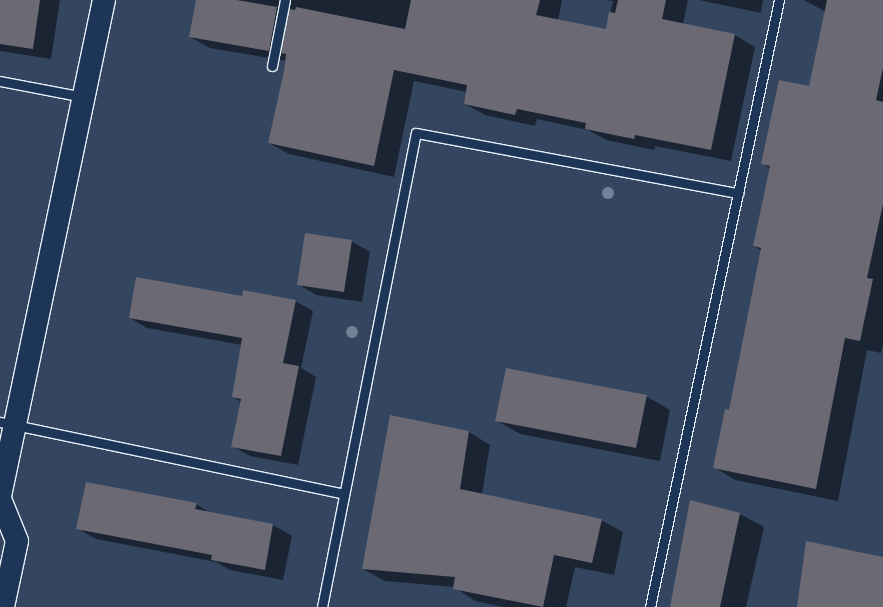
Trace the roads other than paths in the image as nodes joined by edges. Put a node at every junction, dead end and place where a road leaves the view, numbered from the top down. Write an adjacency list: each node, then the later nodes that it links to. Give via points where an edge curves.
1 (104, 0): 6 (street)
2 (285, 0): 4 (lane)
3 (779, 0): 7 (lane)
4 (272, 66)
5 (0, 80): 6 (lane)
6 (84, 97): 8 (street)
7 (738, 193): 9 (lane, via 416,133); 13 (lane)
8 (7, 424): 9 (lane); 10 (street)
9 (344, 494): 12 (lane)
10 (0, 497): 11 (street, via 17,541)
11 (3, 607)
12 (322, 607)
13 (650, 607)

